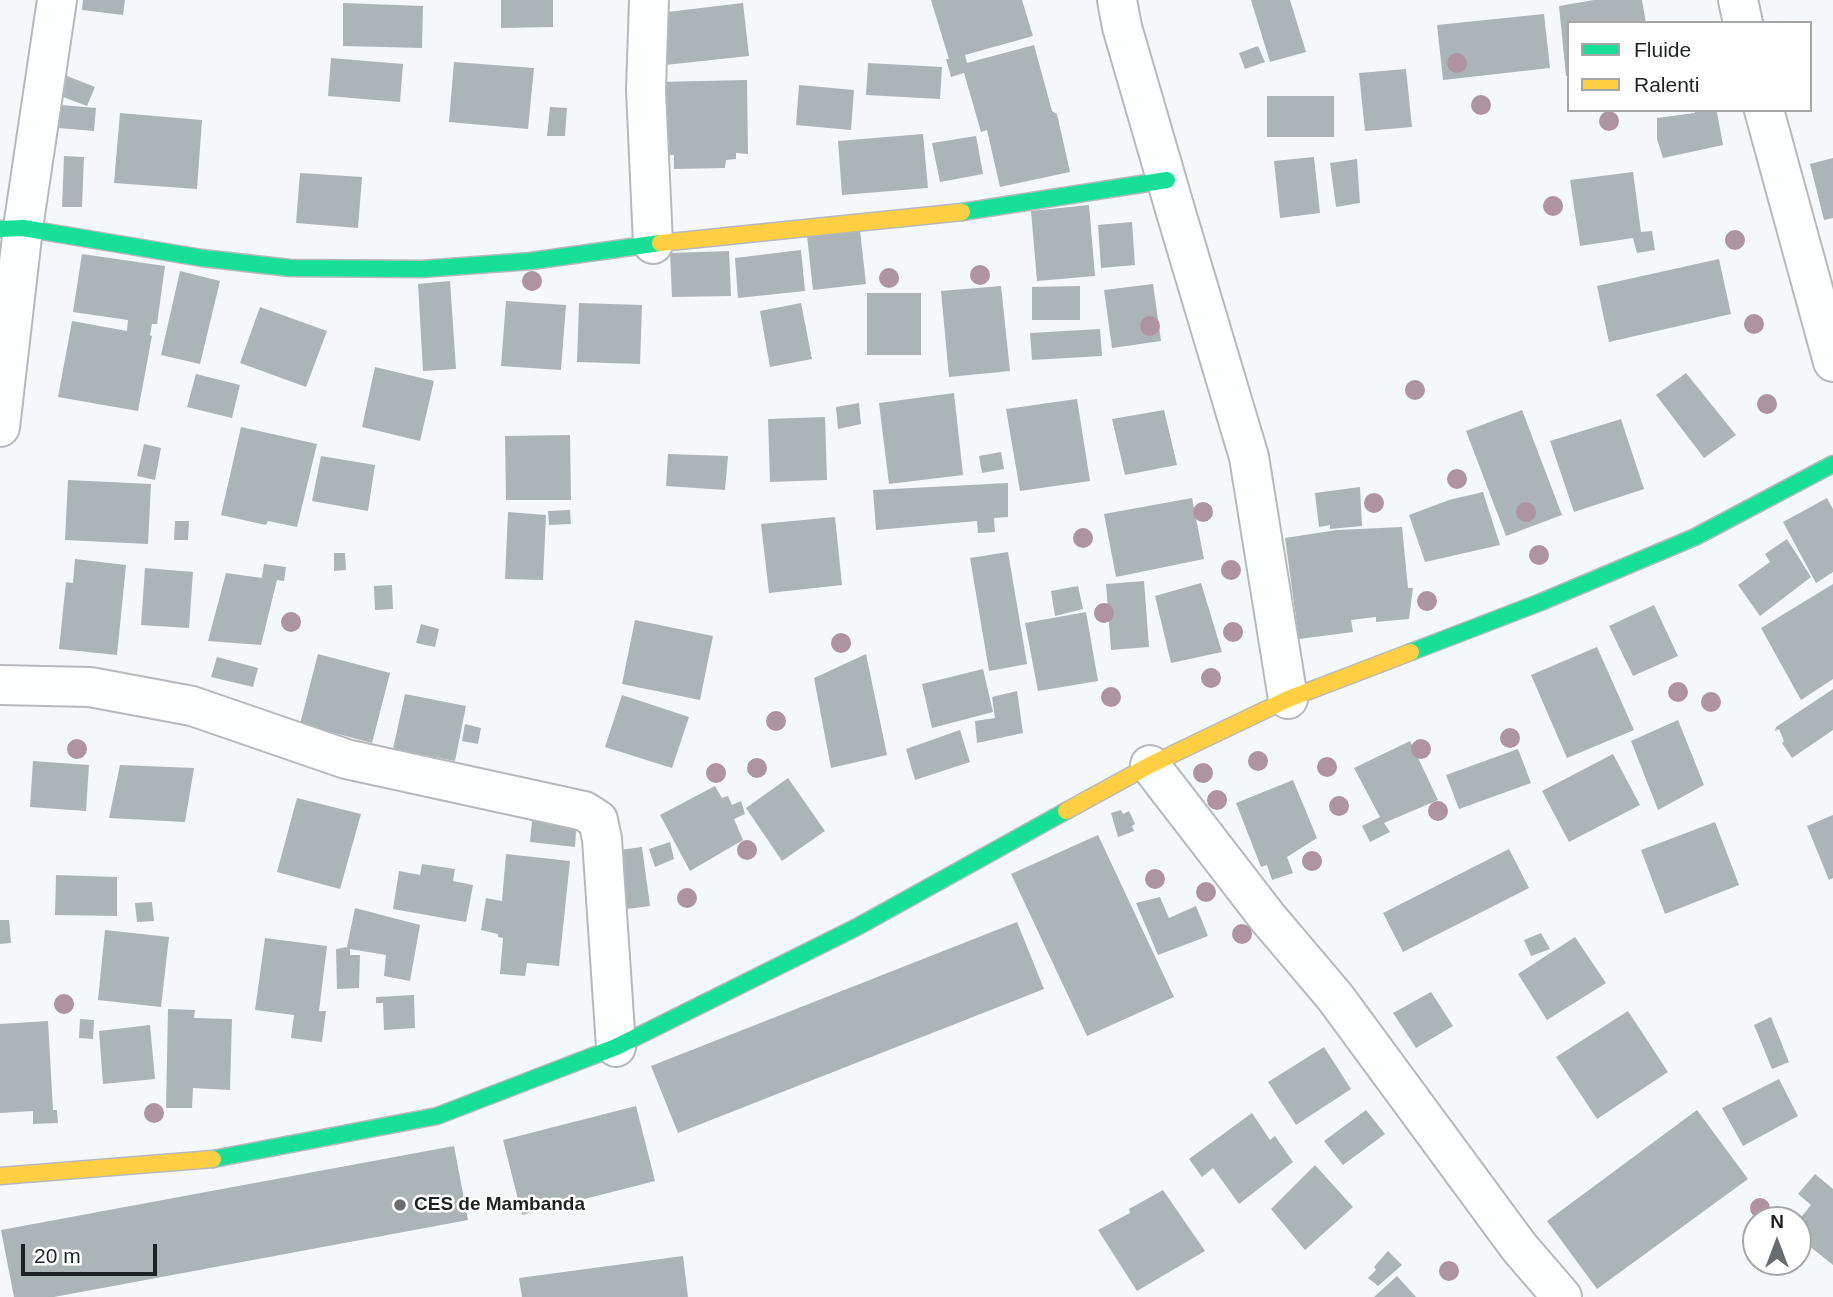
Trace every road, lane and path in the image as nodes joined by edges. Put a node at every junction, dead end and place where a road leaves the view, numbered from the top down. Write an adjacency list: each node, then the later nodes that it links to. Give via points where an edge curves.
1 (57, 0): 8 (street)
2 (649, 0): 9 (street, via 646,90)
3 (1116, 0): 7 (street)
4 (1738, 0): 5 (street)
5 (1743, 21)
6 (1765, 112): 10 (street)
7 (1167, 180): 9 (street, via 986,210); 14 (street, via 1249,457)
8 (12, 229): 9 (street, via 290,268 422,269 531,261); 11 (street)
9 (653, 244)
10 (1833, 362)
11 (0, 427)
12 (1833, 464): 14 (street, via 1695,537)
13 (0, 685): 16 (street, via 90,688 192,706 346,759 584,811 598,820 602,839)
14 (1288, 699): 15 (street)
15 (1150, 765): 16 (street, via 857,927); 18 (street, via 1335,997 1519,1247)
16 (615, 1047): 17 (street, via 437,1116 225,1158)
17 (0, 1176)
18 (1562, 1297)

